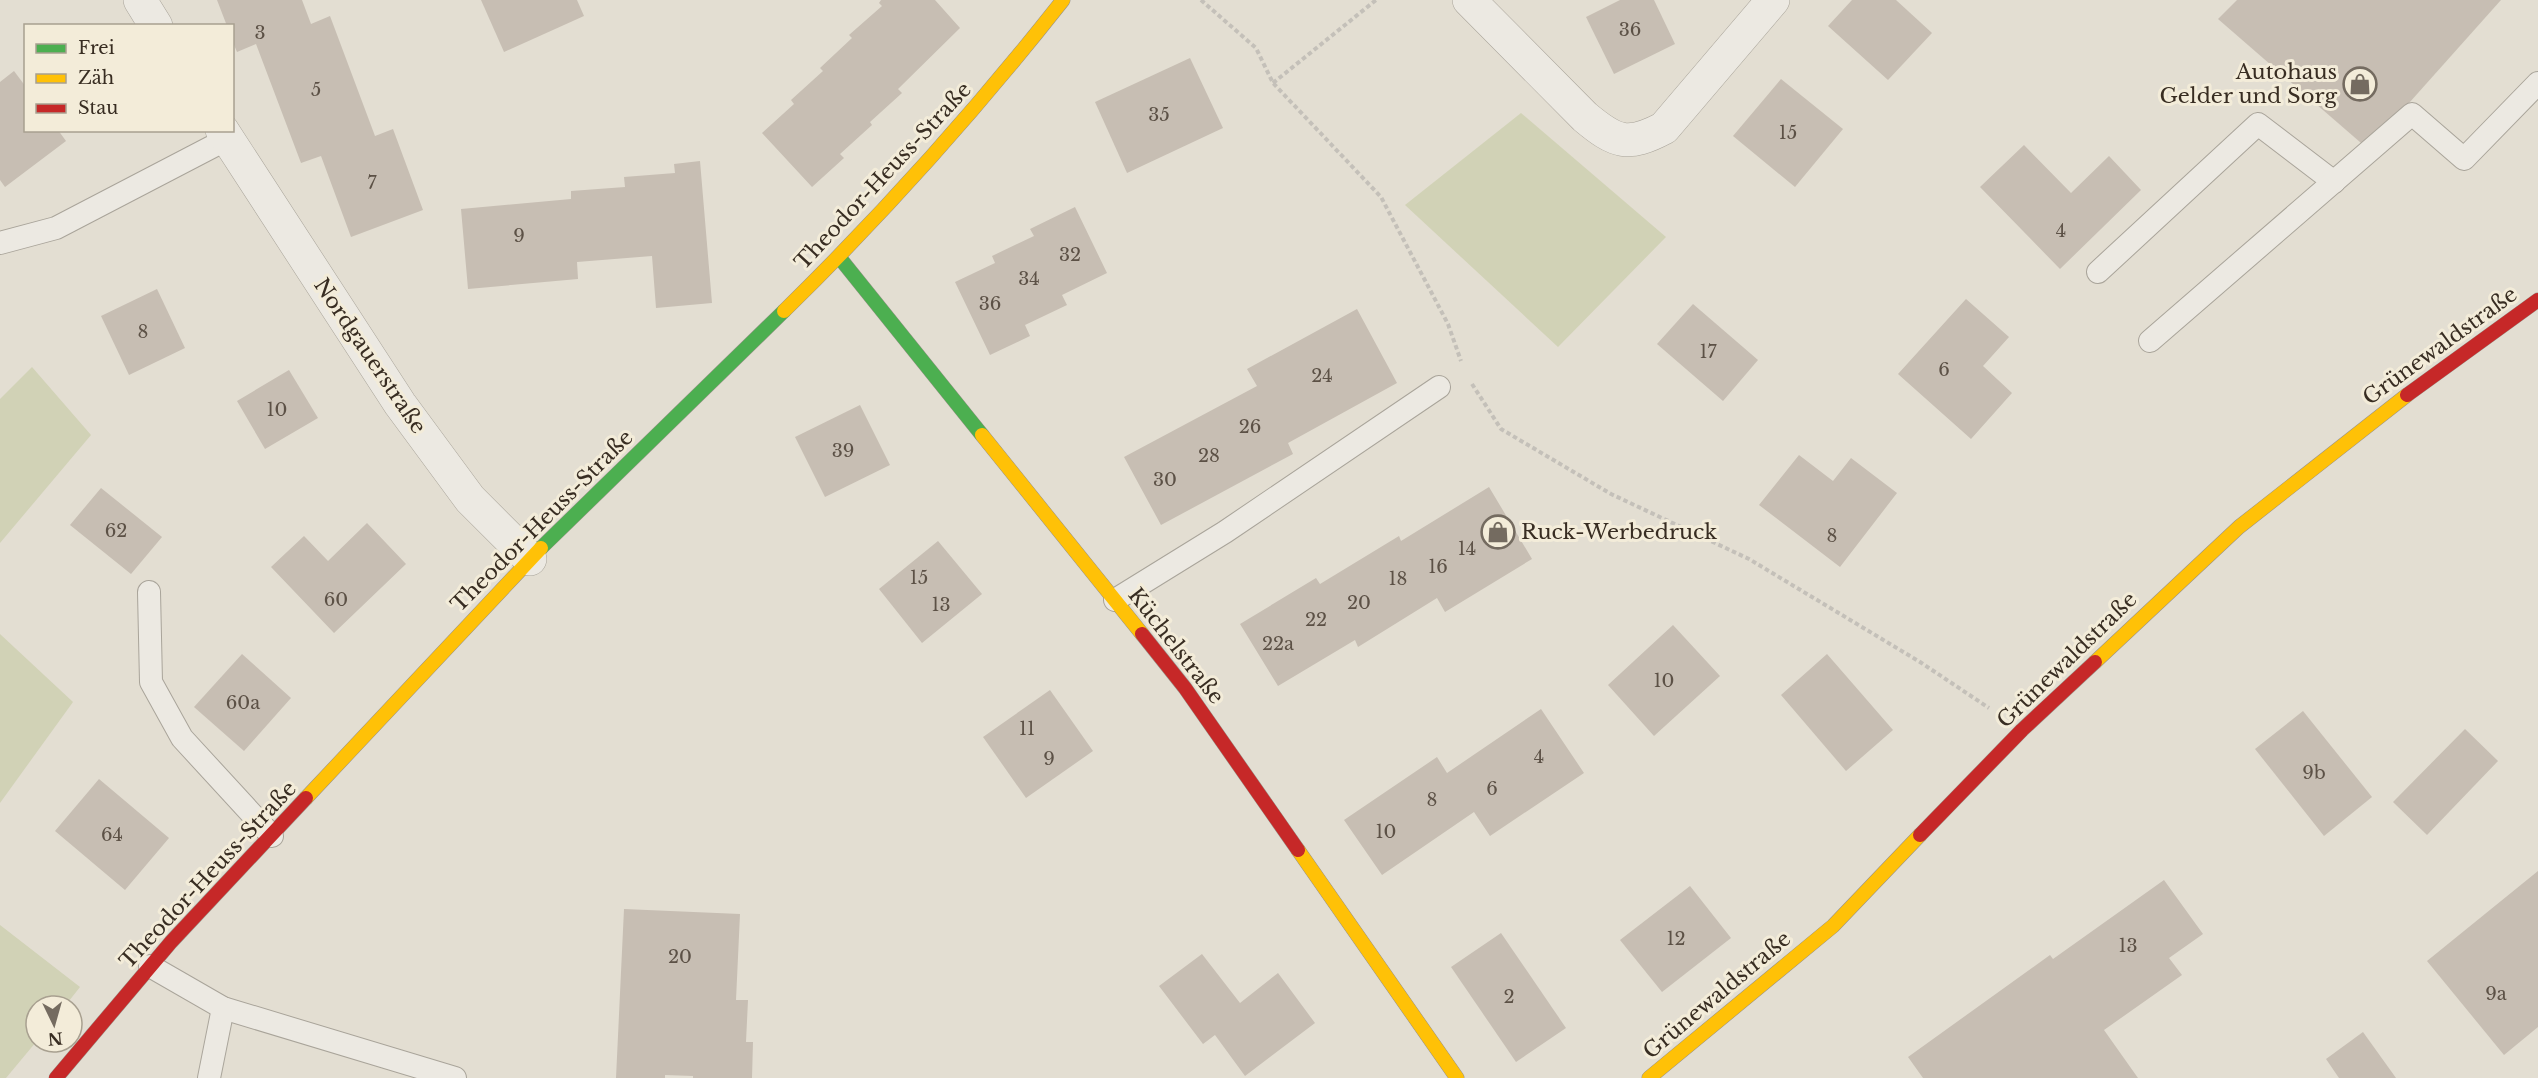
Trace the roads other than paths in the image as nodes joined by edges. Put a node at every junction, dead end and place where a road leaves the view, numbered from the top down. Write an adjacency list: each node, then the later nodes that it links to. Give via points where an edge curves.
1 (140, 0): 5 (street)
2 (1063, 0): 10 (street, Theodor-Heuss-Straße, via 992,90)
3 (1469, 0): 4 (street, via 1586,117 1622,141 1642,140 1664,128)
4 (1773, 0)
5 (155, 24)
6 (2538, 83): 8 (lane, via 2464,159 2412,114)
7 (224, 135): 9 (lane, Nordgauerstraße, via 56,228); 15 (street, Nordgauerstraße, via 400,404 470,499)
8 (2334, 182): 11 (lane, via 2258,124); 13 (lane)
9 (0, 243)
10 (839, 257): 15 (street, Theodor-Heuss-Straße); 17 (street, Küchelstraße)
11 (2098, 272)
12 (2538, 300): 25 (street, Grünewaldstraße, via 2419,385 2239,527 2022,730 1833,926)
13 (2150, 341)
14 (1439, 387): 17 (lane, via 1225,532)
15 (530, 559): 18 (street, Theodor-Heuss-Straße)
16 (149, 592): 18 (lane, via 151,682 182,738)
17 (1114, 600): 24 (street, Küchelstraße, via 1185,688)
18 (272, 836): 19 (street, Theodor-Heuss-Straße)
19 (150, 966): 20 (lane); 21 (street, Theodor-Heuss-Straße)
20 (223, 1008): 22 (lane); 23 (lane)
21 (56, 1078)
22 (209, 1078)
23 (455, 1078)
24 (1457, 1078)
25 (1649, 1078)

